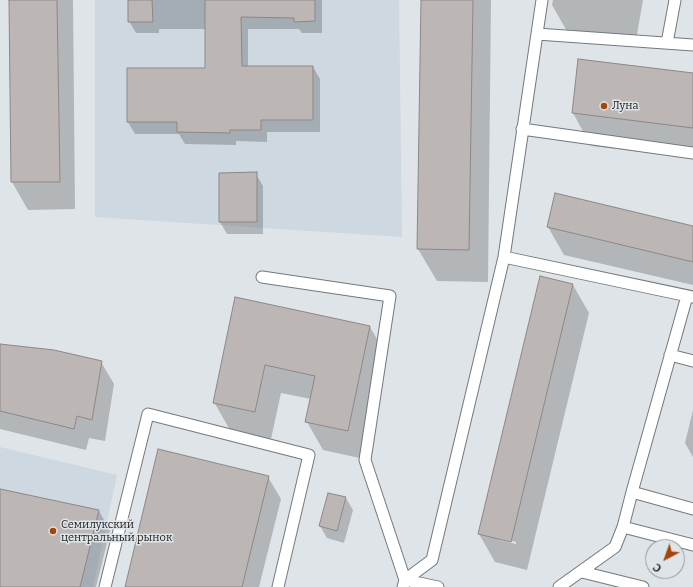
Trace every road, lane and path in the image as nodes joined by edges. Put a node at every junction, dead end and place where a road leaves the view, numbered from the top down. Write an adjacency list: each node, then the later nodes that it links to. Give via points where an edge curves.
1 (542, 0): 3 (lane)
2 (675, 0): 4 (lane)
3 (537, 34): 4 (lane); 6 (lane)
4 (667, 43): 5 (lane)
5 (693, 45)
6 (522, 129): 7 (lane); 8 (lane)
7 (693, 153)
8 (504, 257): 10 (lane); 18 (lane, via 432,560)
9 (262, 277): 18 (lane, via 390,296 366,460)
10 (690, 297): 11 (lane)
11 (670, 356): 12 (lane); 13 (lane)
12 (693, 361)
13 (632, 492): 14 (lane); 15 (lane)
14 (693, 509)
15 (623, 527): 16 (lane); 17 (lane, via 615,547)
16 (693, 545)
17 (582, 572): 22 (lane); 23 (lane)
18 (404, 584): 21 (lane)
19 (105, 587): 20 (lane, via 148,414 309,455)
20 (278, 587)
21 (438, 587)
22 (559, 587)
23 (643, 587)

